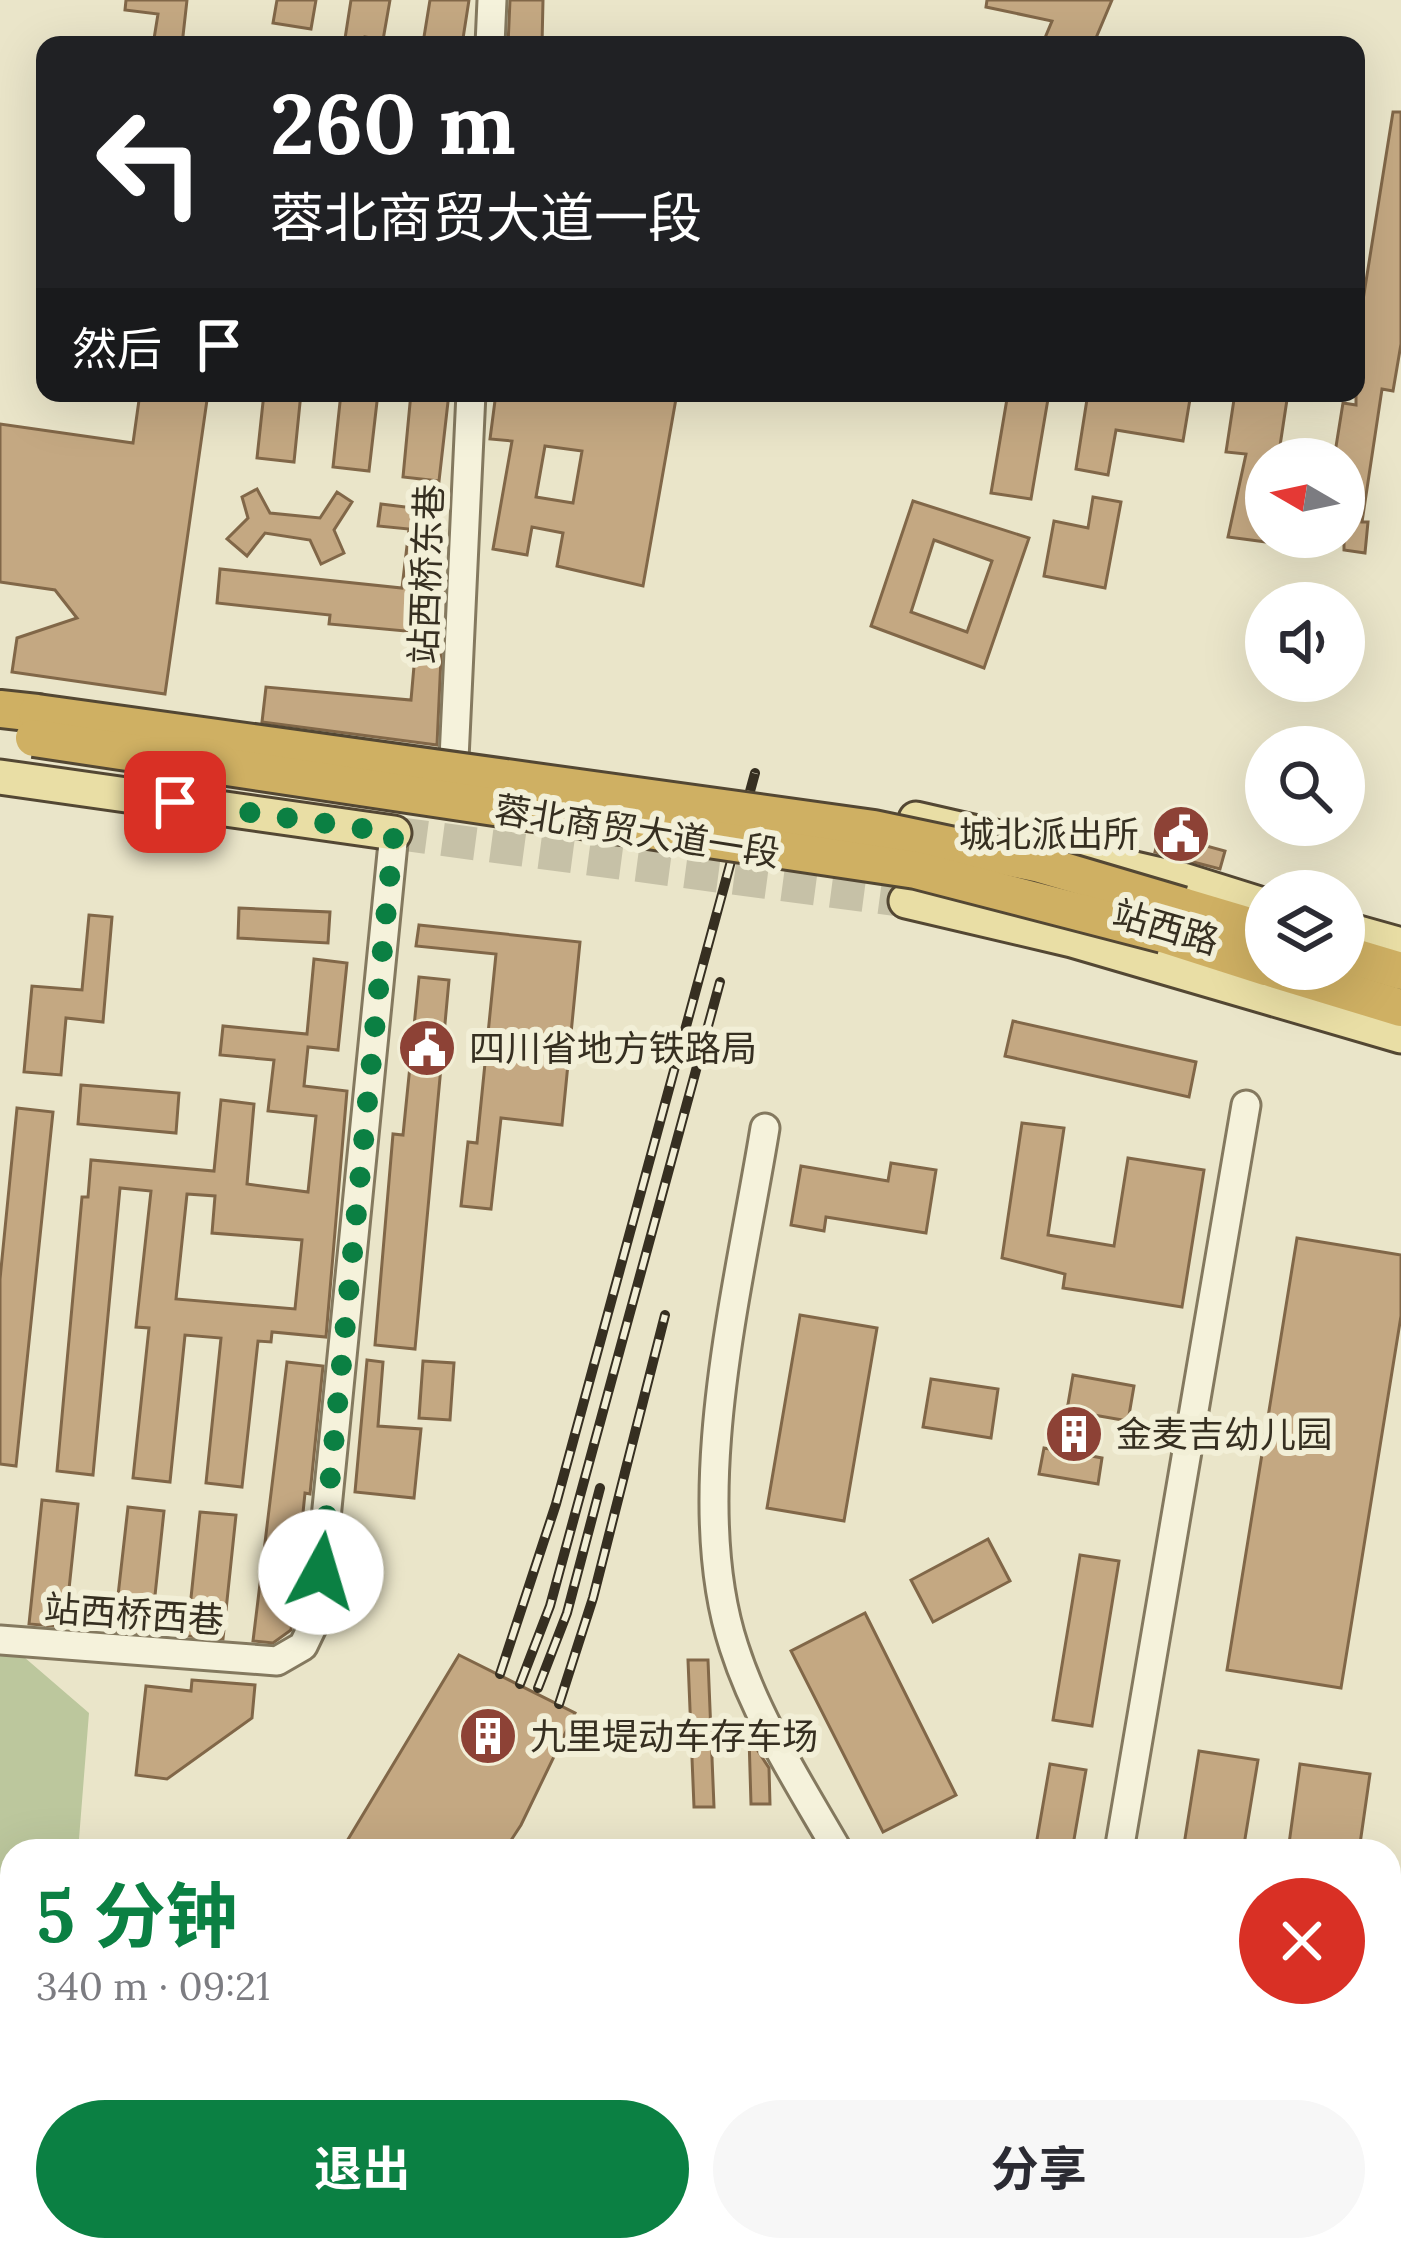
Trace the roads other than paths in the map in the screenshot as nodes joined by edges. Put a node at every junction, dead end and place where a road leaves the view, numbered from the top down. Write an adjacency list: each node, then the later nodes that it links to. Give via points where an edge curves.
1 (492, 0): 2 (street)
2 (490, 36)
3 (471, 402): 7 (street, 站西桥东巷)
4 (0, 691): 7 (main road, 蓉北商贸大道一段, via 176,724)
5 (0, 709): 13 (highway, 蓉北商贸大道一段, bridge, via 874,829 1040,864)
6 (0, 734): 17 (highway, 蓉北商贸大道一段, bridge, via 916,870)
7 (454, 759)
8 (0, 777): 10 (main road)
9 (916, 819): 11 (main road, 站西路)
10 (394, 833): 26 (street, 站西桥西巷, via 316,1618 303,1646 277,1660)
11 (1245, 899)
12 (906, 901): 23 (main road, 站西路, via 1072,940)
13 (1245, 925)
14 (1365, 934): 15 (main road)
15 (1401, 945)
16 (1401, 956): 18 (highway)
17 (1245, 960)
18 (1365, 962)
19 (1365, 968): 20 (highway)
20 (1401, 971)
21 (1365, 984): 22 (highway)
22 (1401, 1012)
23 (1401, 1036)
24 (1246, 1105): 28 (street)
25 (765, 1128): 27 (street, via 720,1406 715,1546 751,1695)
26 (0, 1640)
27 (831, 1839)
28 (1121, 1839)

